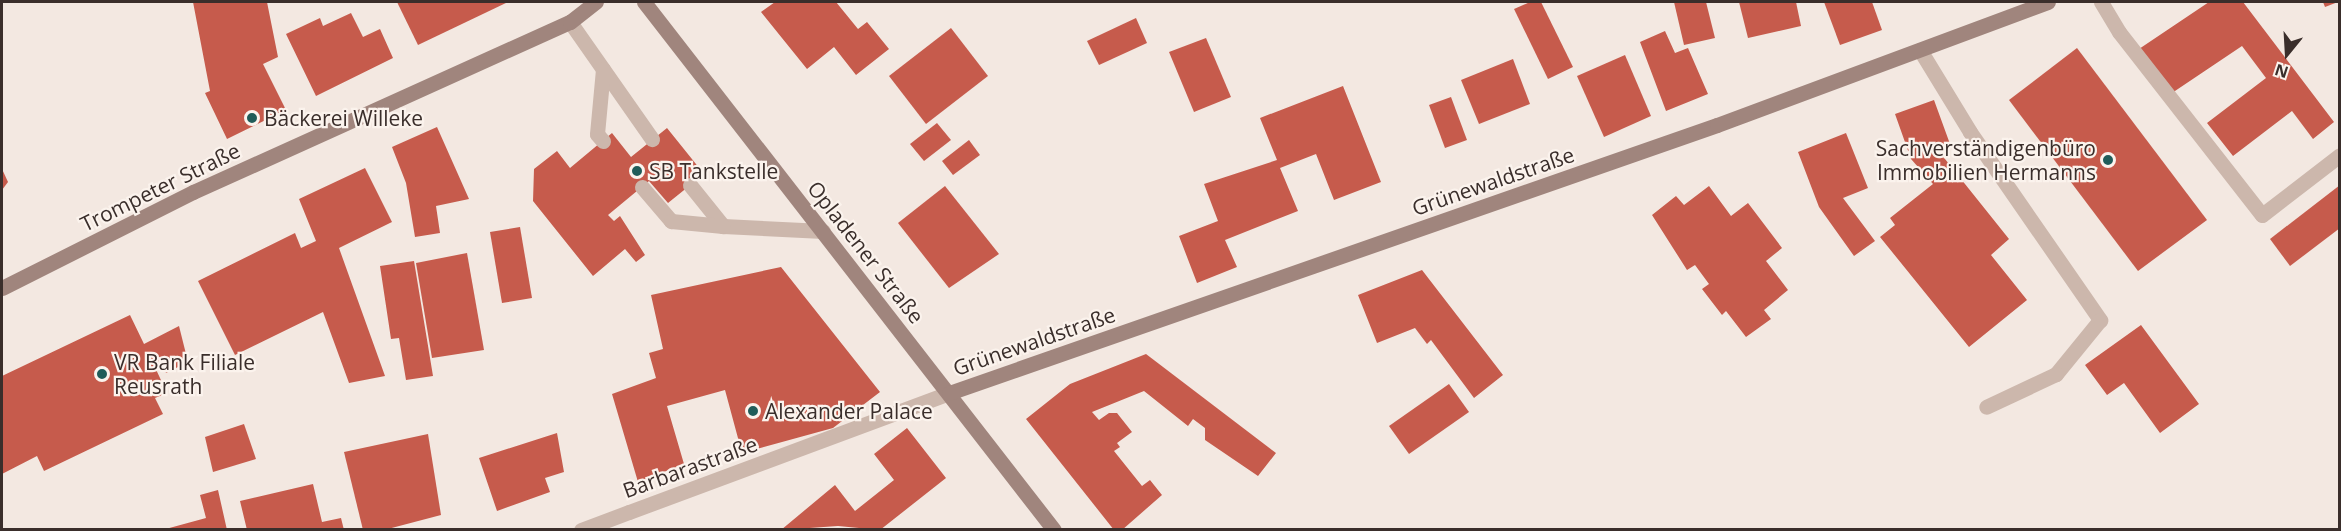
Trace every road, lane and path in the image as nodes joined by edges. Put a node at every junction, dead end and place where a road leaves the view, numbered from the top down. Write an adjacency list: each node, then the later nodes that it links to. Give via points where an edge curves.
1 (596, 2): 5 (main road, Trompeter Straße)
2 (644, 2): 14 (main road, Opladener Straße)
3 (2048, 2): 6 (main road, Grünewaldstraße)
4 (2101, 2): 10 (street, via 2119,32 2262,215)
5 (570, 22): 7 (street); 15 (main road, Trompeter Straße, via 193,192)
6 (1920, 50): 16 (main road, Grünewaldstraße, via 1717,126); 17 (street, via 1970,132 2100,320 2055,374)
7 (603, 69): 8 (street); 9 (street, via 597,135)
8 (652, 139)
9 (603, 141)
10 (2340, 155)
11 (690, 185): 13 (street)
12 (642, 187): 13 (street, via 671,221)
13 (723, 226): 14 (street)
14 (823, 231): 16 (main road, Opladener Straße)
15 (2, 288)
16 (949, 393): 18 (street, Barbarastraße); 19 (main road, Opladener Straße)
17 (1986, 407)
18 (581, 530)
19 (1054, 530)

